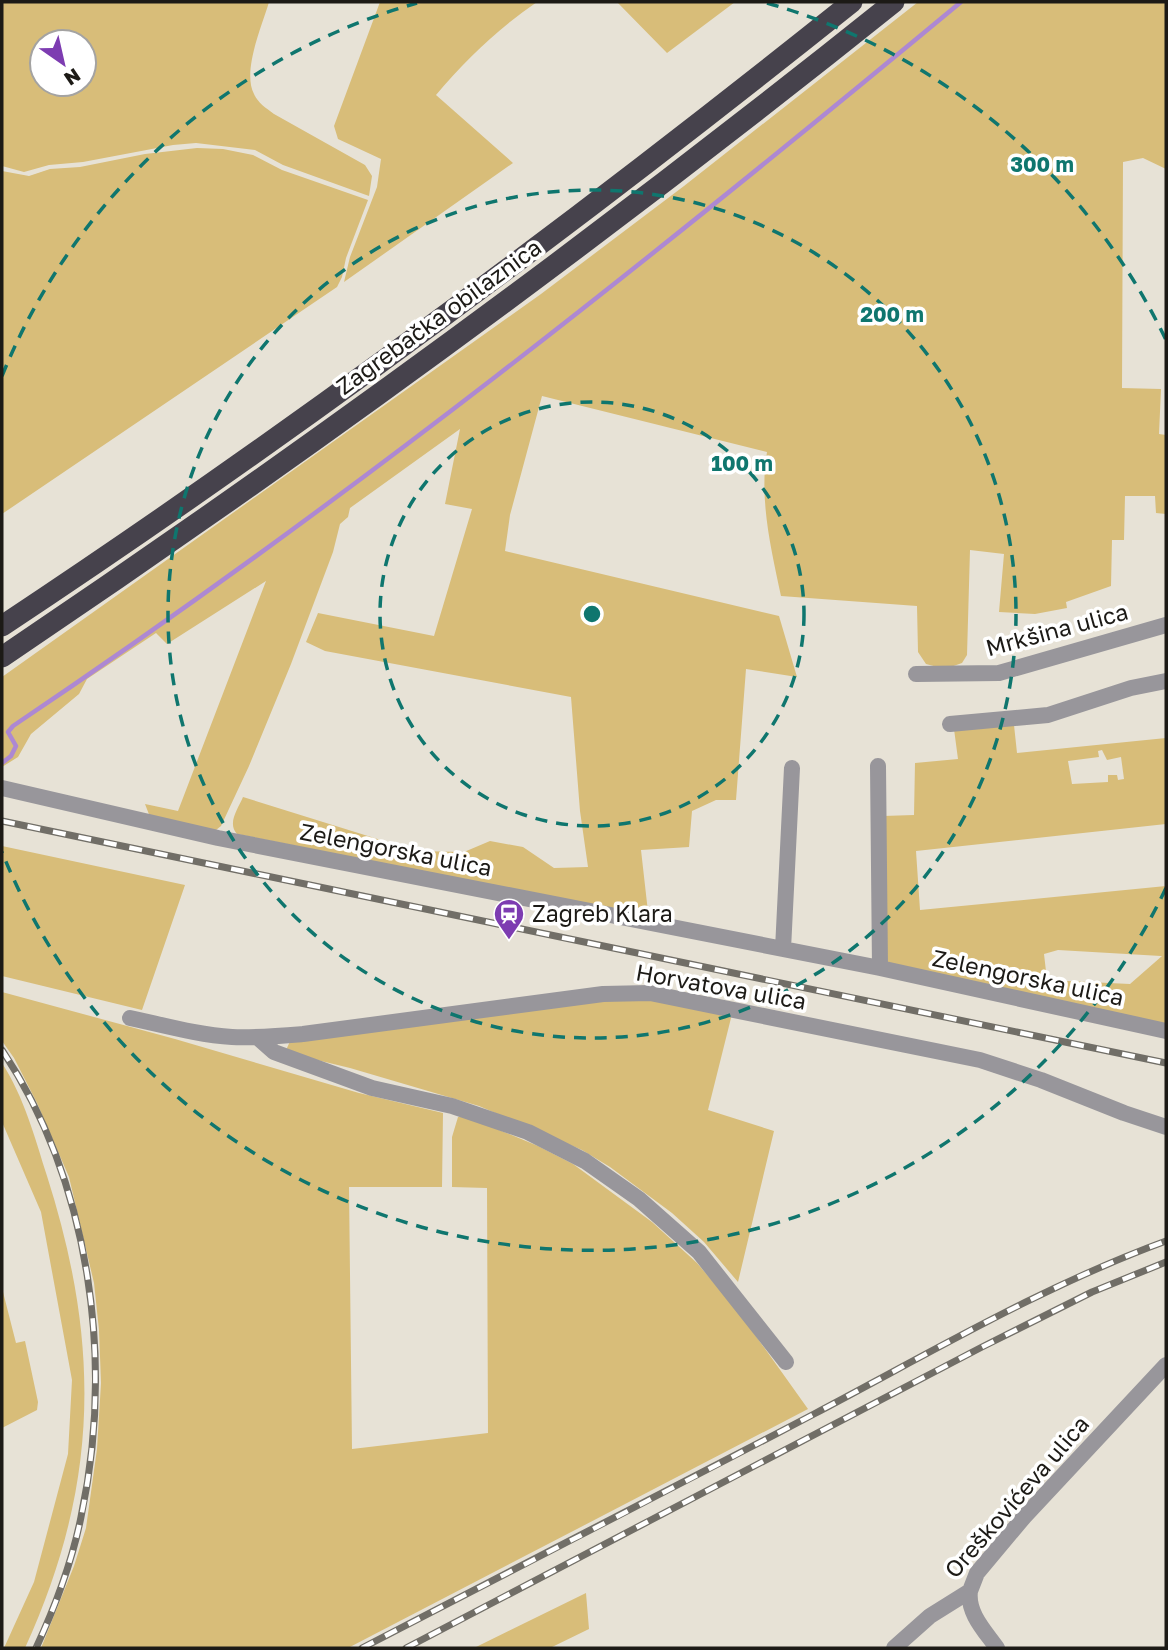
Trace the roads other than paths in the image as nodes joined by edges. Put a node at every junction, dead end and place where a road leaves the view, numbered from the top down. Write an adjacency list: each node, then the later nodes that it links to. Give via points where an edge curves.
1 (852, 2): 4 (highway, Zagrebačka obilaznica, via 560,229 336,394)
2 (894, 2): 5 (highway, Zagrebačka obilaznica, via 472,326)
3 (1166, 625): 6 (street, Mrkšina ulica, via 999,673)
4 (2, 626)
5 (2, 657)
6 (916, 674)
7 (1166, 681): 8 (street, via 1048,715)
8 (950, 724)
9 (878, 766): 13 (street)
10 (792, 768): 12 (street)
11 (2, 788): 12 (street, Zelengorska ulica, via 218,838)
12 (783, 949): 13 (street, Zelengorska ulica)
13 (880, 968): 15 (street, Zelengorska ulica)
14 (130, 1018): 16 (street, Horvatova ulica, via 229,1037)
15 (1166, 1031)
16 (257, 1037): 17 (street, Horvatova ulica, via 603,994 650,993 980,1060); 18 (street, via 274,1052 372,1088 452,1106 528,1132 585,1161 639,1199 699,1252)
17 (1166, 1126)
18 (786, 1362)
19 (1166, 1365): 20 (street, Oreškovićeva ulica, via 1024,1517 977,1573)
20 (970, 1591): 21 (street, Oreškovićeva ulica, via 930,1616); 22 (street, via 973,1612)
21 (894, 1648)
22 (997, 1648)

